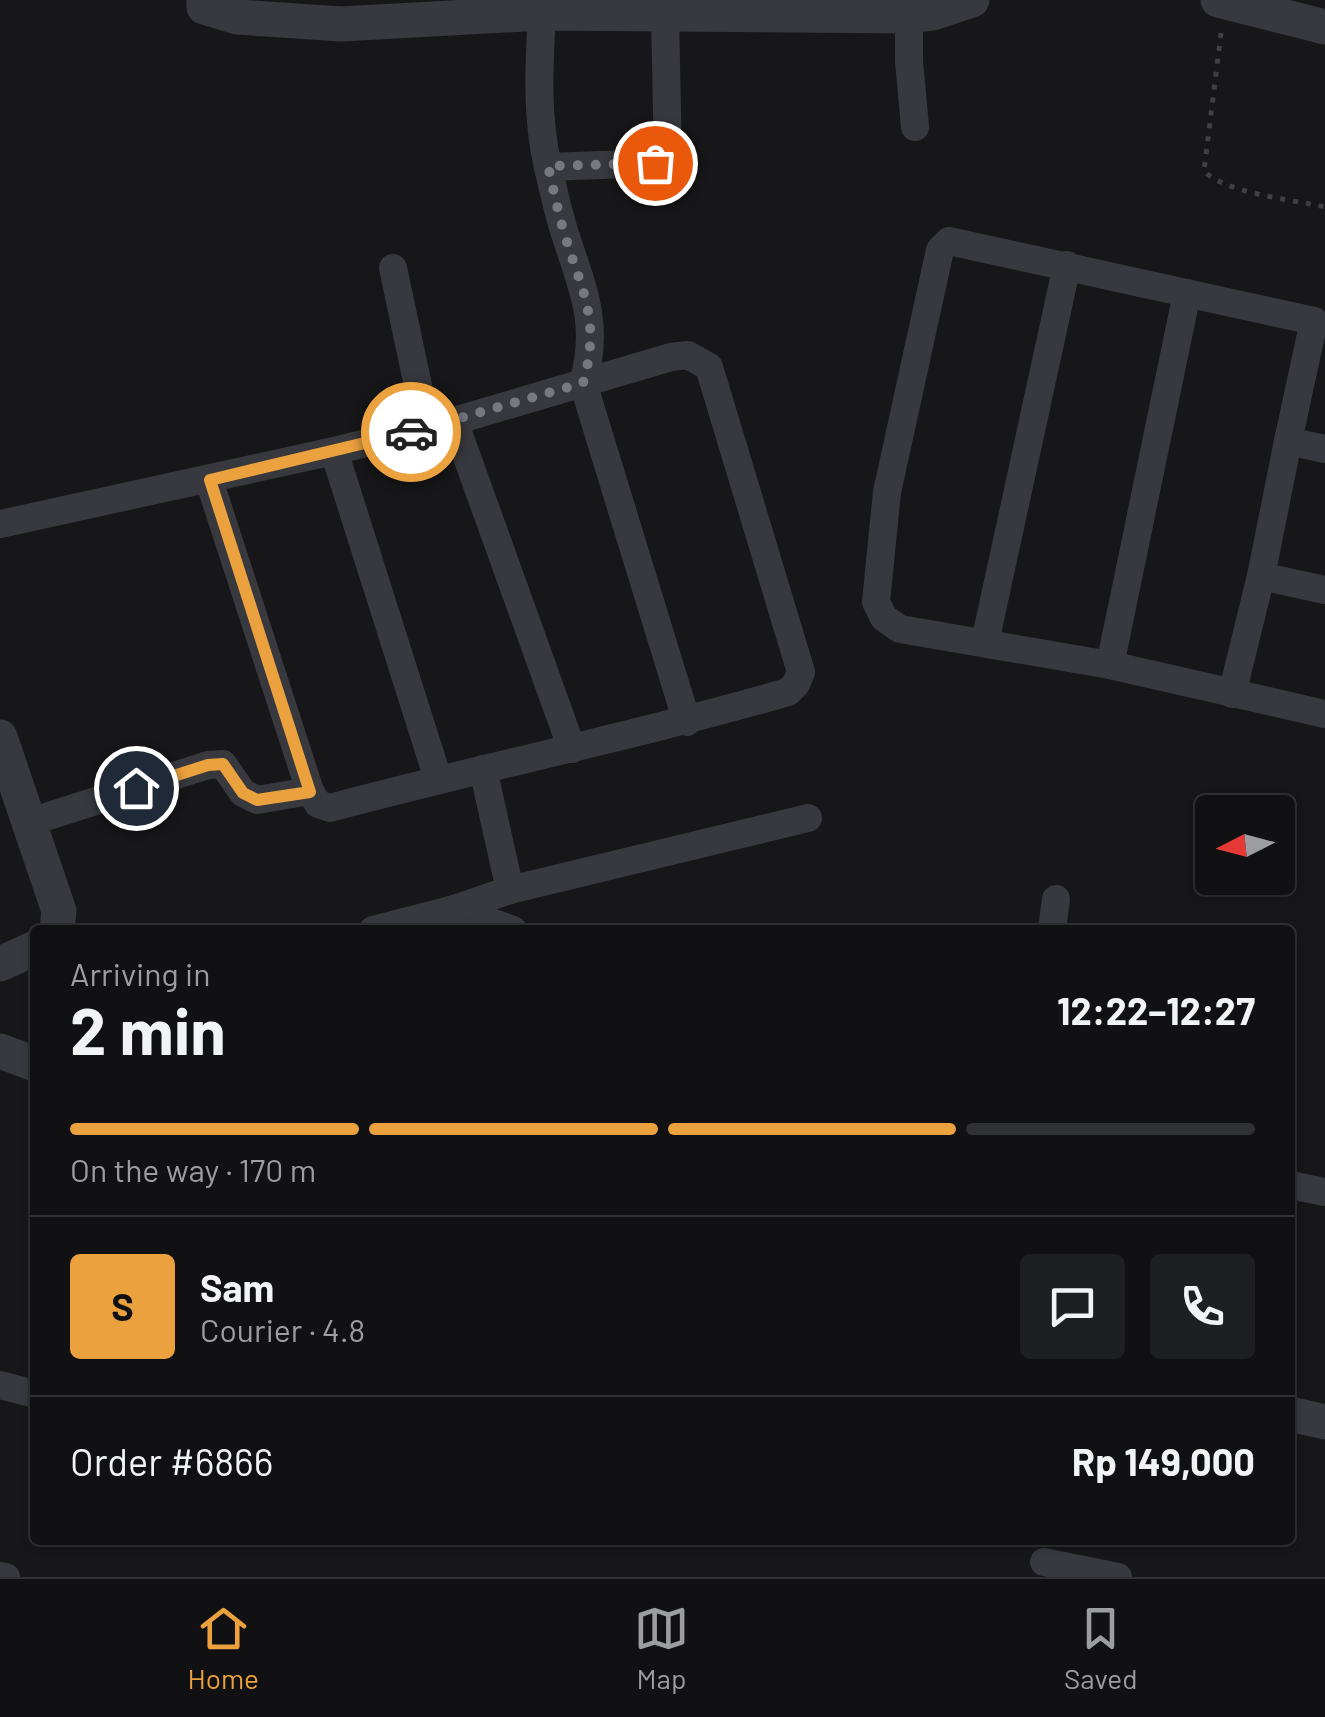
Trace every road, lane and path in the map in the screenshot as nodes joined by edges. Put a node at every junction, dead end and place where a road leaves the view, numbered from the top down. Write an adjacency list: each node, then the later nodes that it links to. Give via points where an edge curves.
1 (972, 0): 11 (street)
2 (1223, 0): 12 (street); 15 (path, via 1204,170 1247,190)
3 (204, 3): 8 (street, via 237,17)
4 (592, 7): 9 (street); 10 (street)
5 (848, 7): 7 (street); 11 (street)
6 (462, 8): 8 (street); 9 (street)
7 (719, 8): 10 (street)
8 (341, 12)
9 (542, 13): 14 (street, via 540,111)
10 (665, 14): 14 (street, via 668,160)
11 (909, 16): 13 (street)
12 (1325, 27)
13 (915, 126)
14 (548, 166): 20 (street, via 585,288 591,355)
15 (1325, 208)
16 (1067, 266): 18 (street); 29 (street); 29 (street, via 957,240 940,250 887,492 876,602 900,629)
17 (393, 268): 21 (street)
18 (1187, 293): 19 (street); 30 (street)
19 (1320, 322): 22 (street)
20 (583, 383): 21 (street); 33 (street); 33 (street, via 671,357 688,355 709,366 801,666 788,692)
21 (440, 424): 24 (street); 35 (street)
22 (1288, 441): 23 (street); 27 (street)
23 (1325, 449)
24 (334, 451): 25 (street); 37 (street)
25 (210, 480): 26 (street); 38 (street)
26 (0, 524)
27 (1261, 576): 28 (street); 31 (street)
28 (1325, 590)
29 (984, 642): 30 (street)
30 (1110, 664): 31 (street)
31 (1232, 694): 32 (street)
32 (1325, 714)
33 (687, 722): 35 (street)
34 (0, 737): 40 (street)
35 (572, 749): 36 (street)
36 (483, 769): 37 (street); 41 (street)
37 (438, 779): 38 (street, via 330,808)
38 (310, 792): 40 (street, via 257,800 243,793 223,764 208,765)
39 (808, 818): 41 (street)
40 (27, 823): 44 (street, via 59,911)
41 (510, 890): 43 (street)
42 (1056, 899): 47 (street)
43 (454, 909): 45 (street); 46 (street)
44 (58, 925)
45 (392, 925)
46 (499, 925)
47 (1053, 925)
48 (30, 950): 49 (street)
49 (0, 964)
50 (0, 1051): 51 (street)
51 (30, 1062)
52 (1295, 1187): 53 (street)
53 (1325, 1192)
54 (0, 1385): 55 (street)
55 (30, 1393)
56 (1295, 1415): 57 (street)
57 (1325, 1422)
58 (1044, 1562): 59 (street)
59 (1118, 1577)

